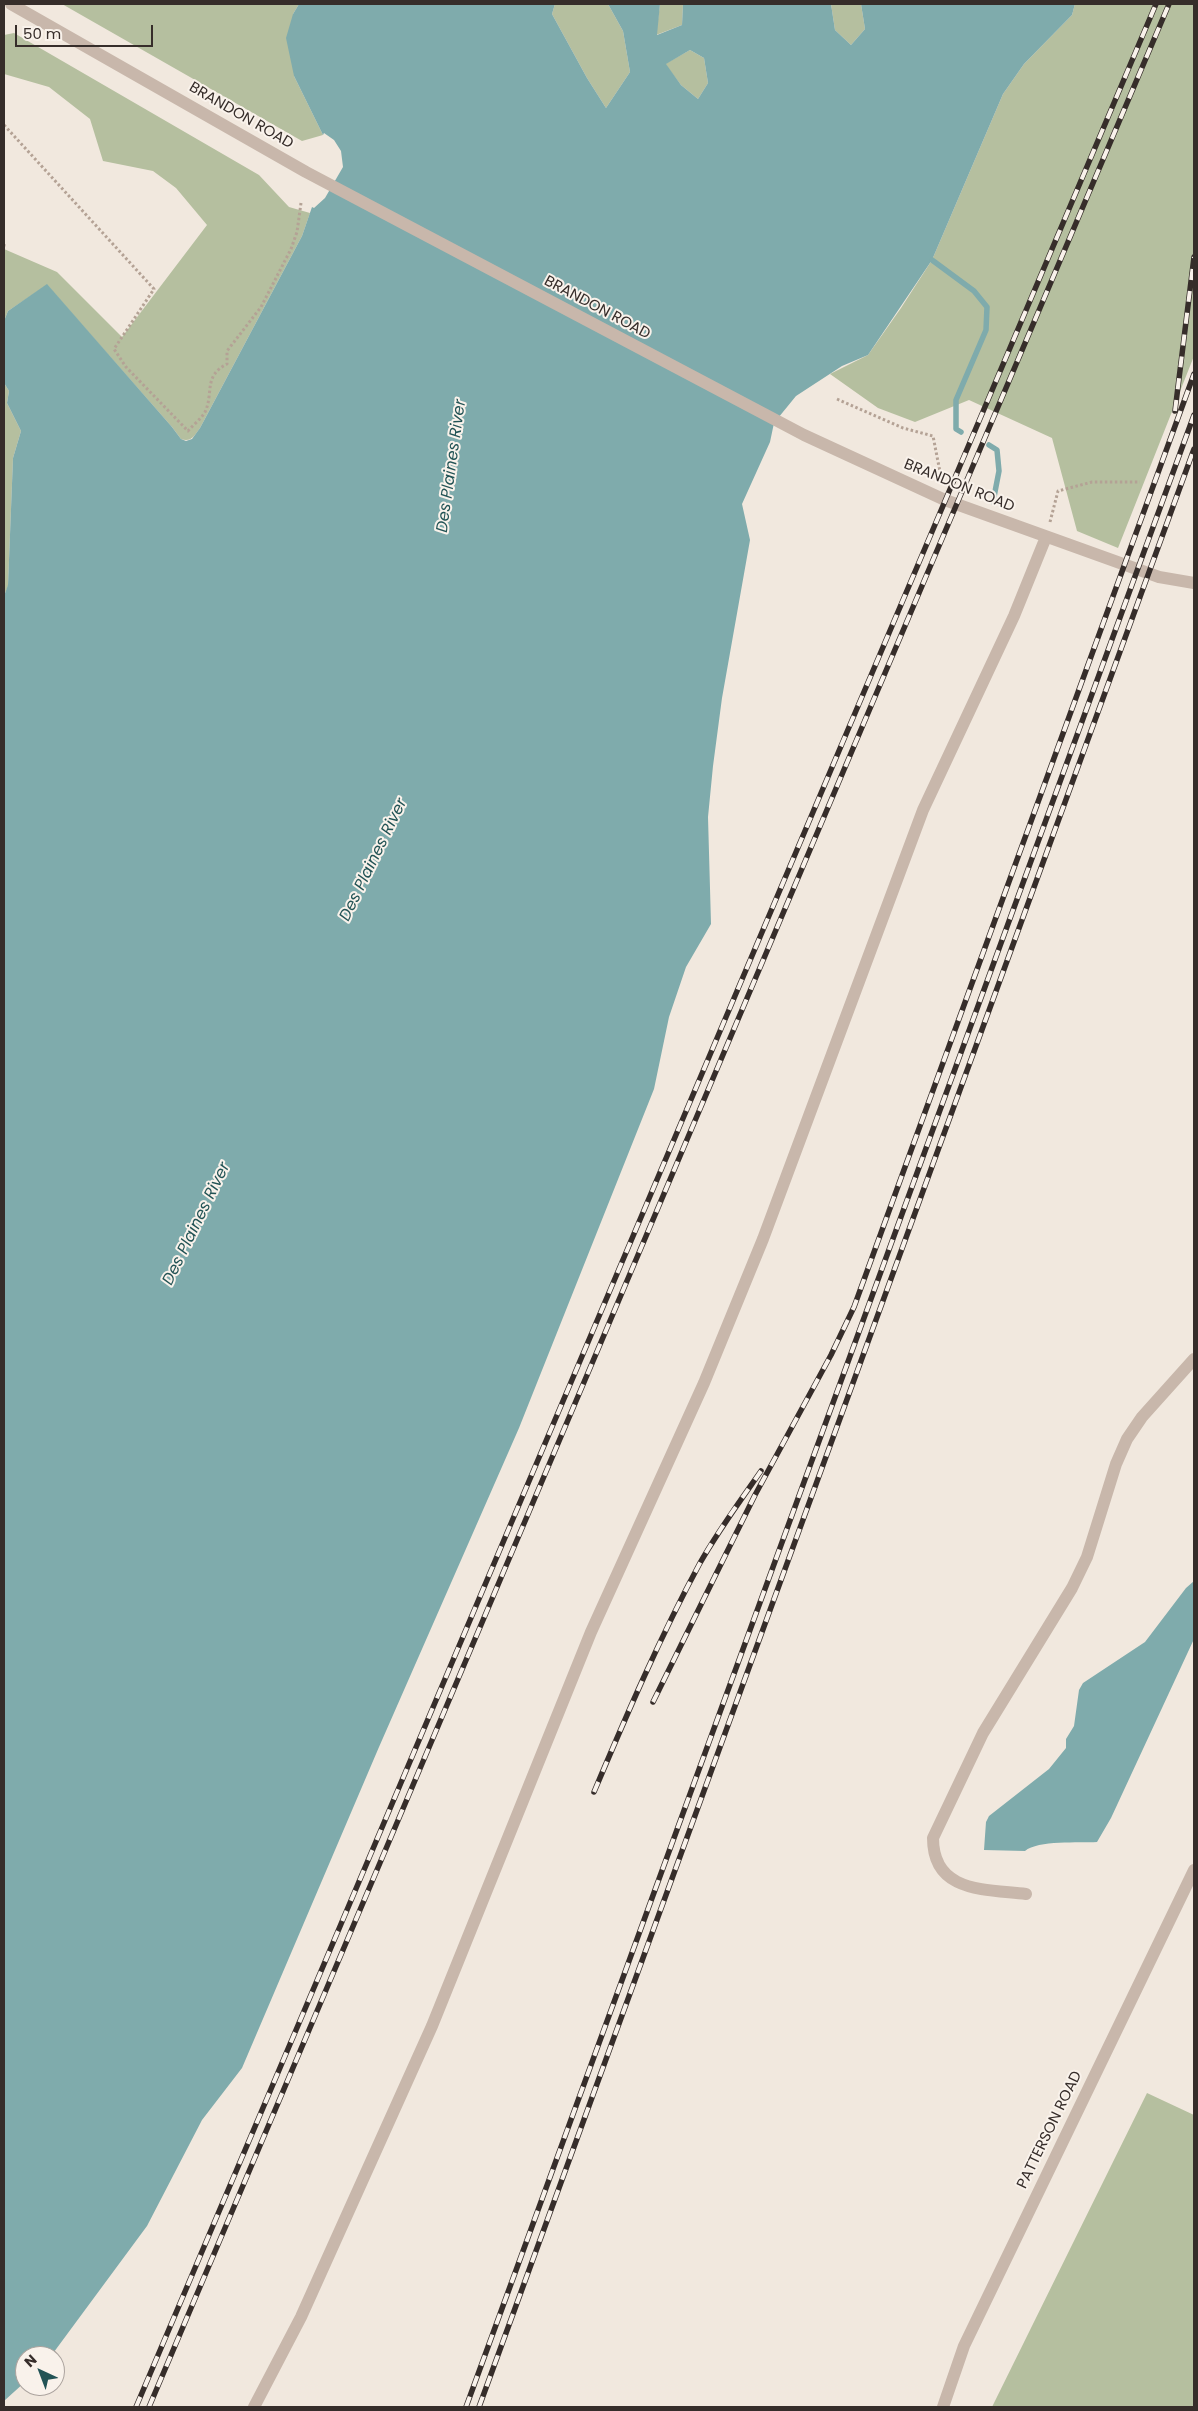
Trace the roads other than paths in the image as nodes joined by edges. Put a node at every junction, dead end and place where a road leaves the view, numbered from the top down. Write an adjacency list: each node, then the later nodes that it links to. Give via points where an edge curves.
1 (11, 4): 2 (street, BRANDON ROAD, via 306,172 804,436 945,500)
2 (1046, 538): 3 (street, BRANDON ROAD, via 1159,577); 7 (street, via 1014,616 923,810 763,1239 704,1383 591,1632 432,2026 301,2317)
3 (1194, 583)
4 (1194, 1359): 6 (street, via 1142,1417 1127,1439 1087,1557 1072,1588 983,1733 933,1838 933,1852 944,1875 980,1888)
5 (1194, 1870): 8 (street, PATTERSON ROAD, via 964,2346)
6 (1026, 1894)
7 (254, 2407)
8 (943, 2407)

